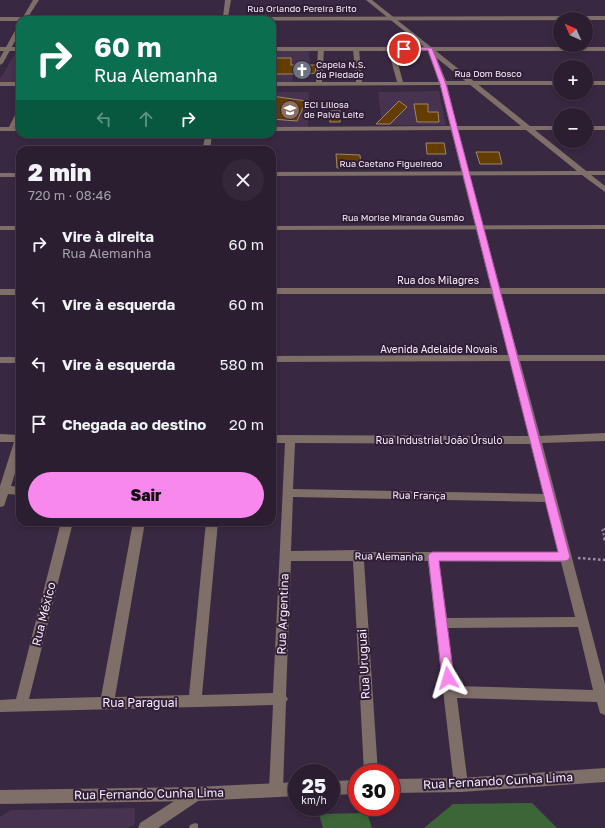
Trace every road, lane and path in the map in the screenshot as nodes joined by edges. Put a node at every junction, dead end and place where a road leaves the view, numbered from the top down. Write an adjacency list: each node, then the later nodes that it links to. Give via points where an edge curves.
1 (36, 0): 4 (street)
2 (228, 0): 5 (street)
3 (369, 0): 6 (street)
4 (26, 16)
5 (225, 16)
6 (391, 18): 7 (street, Rua Orlando Pereira Brito); 10 (street, Rua Orlando Pereira Brito); 19 (street)
7 (605, 18)
8 (0, 19): 9 (street, Rua Orlando Pereira Brito)
9 (16, 19)
10 (276, 19)
11 (16, 34): 13 (street)
12 (0, 49): 13 (street)
13 (8, 49): 14 (street); 21 (street)
14 (16, 49)
15 (276, 49): 16 (street)
16 (321, 49): 17 (street); 22 (street)
17 (356, 49): 18 (street); 23 (street)
18 (391, 49): 19 (street); 31 (street)
19 (430, 49): 20 (street); 24 (street); 32 (street)
20 (605, 49)
21 (0, 63)
22 (319, 83): 23 (street, Rua Dom Bosco); 30 (street, Rua Dom Bosco)
23 (359, 83): 31 (street, Rua Dom Bosco)
24 (473, 83): 25 (street, Rua Dom Bosco); 32 (street, Rua Dom Bosco); 35 (street)
25 (553, 83)
26 (593, 83): 27 (street)
27 (605, 83)
28 (0, 84): 29 (street)
29 (16, 84)
30 (276, 84)
31 (401, 84): 32 (street, Rua Dom Bosco)
32 (443, 84): 34 (street)
33 (16, 119): 40 (street)
34 (454, 128): 35 (street); 42 (street); 47 (street)
35 (529, 128): 36 (street); 43 (street)
36 (553, 128)
37 (593, 128): 38 (street)
38 (605, 128)
39 (0, 129): 40 (street)
40 (11, 129): 41 (street)
41 (16, 129)
42 (276, 129)
43 (585, 173): 44 (street, Rua Caetano Figueiredo); 47 (street, Rua Caetano Figueiredo); 49 (street)
44 (605, 173)
45 (16, 174): 48 (street)
46 (276, 174): 47 (street, Rua Caetano Figueiredo)
47 (467, 174): 53 (street)
48 (0, 175)
49 (605, 190)
50 (0, 228): 51 (street)
51 (16, 228)
52 (276, 228): 53 (street, Rua Morise Miranda Gusmão)
53 (481, 228): 54 (street, Rua Morise Miranda Gusmão); 56 (street)
54 (605, 228)
55 (276, 291): 56 (street, Rua dos Milagres)
56 (496, 291): 57 (street, Rua dos Milagres); 64 (street)
57 (605, 291)
58 (0, 292): 59 (street)
59 (16, 292)
60 (605, 358): 64 (street, Avenida Adelaide Novais)
61 (276, 359): 64 (street, Avenida Adelaide Novais)
62 (0, 360): 63 (street)
63 (16, 360)
64 (515, 360): 70 (street)
65 (0, 438): 69 (street)
66 (290, 438): 68 (street, Rua Industrial João Úrsulo); 70 (street, Rua Industrial João Úrsulo); 74 (street, Rua Argentina)
67 (605, 438): 70 (street, Rua Industrial João Úrsulo)
68 (276, 439)
69 (16, 440)
70 (535, 440): 75 (street)
71 (16, 452): 72 (street)
72 (4, 490): 73 (street); 76 (street)
73 (16, 490)
74 (288, 493): 75 (street, Rua França); 83 (street, Rua Argentina)
75 (550, 498): 85 (street)
76 (0, 503)
77 (66, 526): 94 (street, Rua México)
78 (138, 526): 93 (street)
79 (212, 526): 92 (street)
80 (605, 529): 81 (path, via 602,529)
81 (605, 541)
82 (358, 555): 83 (street, Rua Alemanha); 84 (street, Rua Alemanha); 97 (street, Rua Uruguai)
83 (285, 556): 91 (street, Rua Argentina)
84 (433, 556): 85 (street, Rua Alemanha); 88 (street)
85 (565, 557): 86 (path); 87 (street)
86 (605, 560)
87 (582, 622): 88 (street); 90 (street)
88 (441, 623): 89 (street)
89 (450, 692): 90 (street); 99 (street)
90 (601, 696): 96 (street)
91 (280, 699): 92 (street, Rua Paraguai); 101 (street, Rua Argentina)
92 (195, 702): 93 (street, Rua Paraguai)
93 (107, 703): 94 (street, Rua Paraguai)
94 (21, 705): 95 (street, Rua Paraguai)
95 (0, 706)
96 (605, 709)
97 (370, 764)
98 (605, 775): 99 (street, Rua Fernando Cunha Lima)
99 (461, 785): 100 (street, Rua Fernando Cunha Lima)
100 (400, 786)
101 (276, 789): 102 (street, Rua Fernando Cunha Lima); 103 (street, Rua Fernando Cunha Lima)
102 (288, 789)
103 (196, 794): 104 (street, Rua Fernando Cunha Lima); 105 (street)
104 (0, 797)
105 (145, 828)

